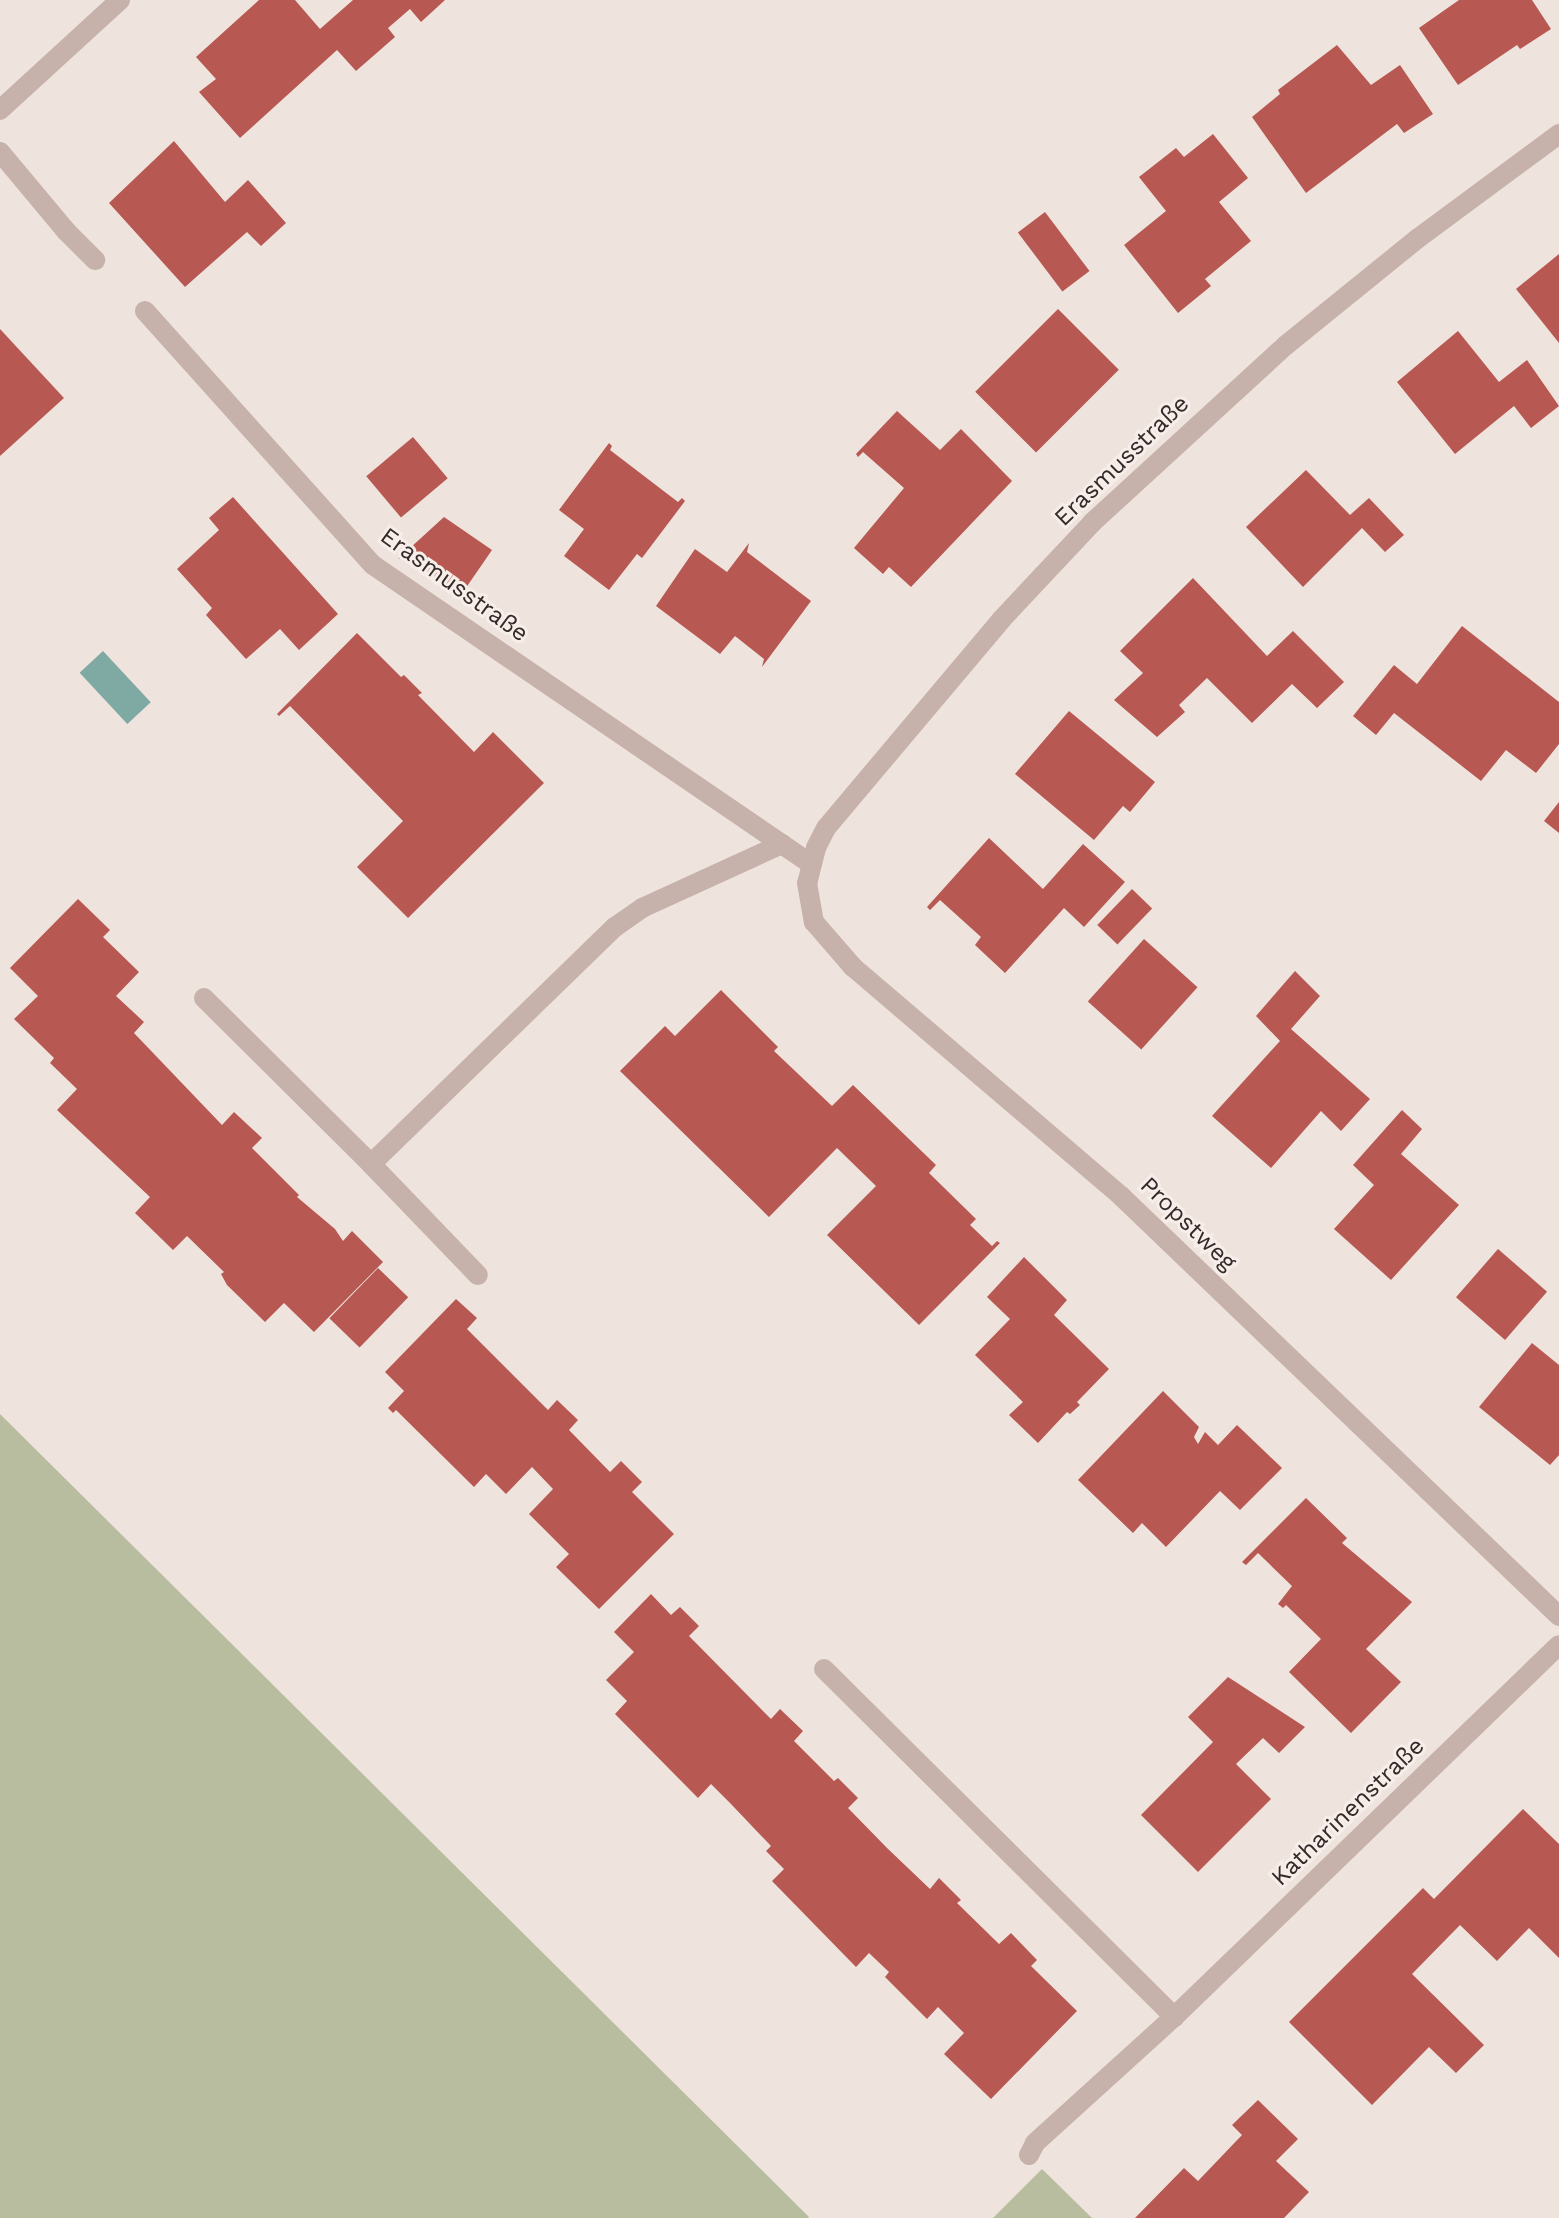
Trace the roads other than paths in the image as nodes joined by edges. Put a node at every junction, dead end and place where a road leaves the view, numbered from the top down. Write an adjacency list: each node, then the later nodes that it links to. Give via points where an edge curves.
1 (120, 0): 2 (street)
2 (0, 110)
3 (1559, 134): 8 (street, Erasmusstraße, via 1286,345 1092,523 1002,619 826,828)
4 (0, 152): 5 (street)
5 (95, 260)
6 (145, 311): 7 (street, Erasmusstraße, via 373,565)
7 (782, 844): 8 (street, Erasmusstraße); 10 (street, via 642,908 615,927)
8 (811, 864): 12 (street, Propstweg, via 807,883 814,922 853,967 1121,1196)
9 (204, 998): 10 (street)
10 (371, 1164): 11 (street)
11 (478, 1275)
12 (1559, 1616)
13 (1559, 1645): 15 (street, Katharinenstraße)
14 (824, 1669): 15 (street)
15 (1174, 2017): 16 (street, Katharinenstraße, via 1035,2143)
16 (1029, 2155)

